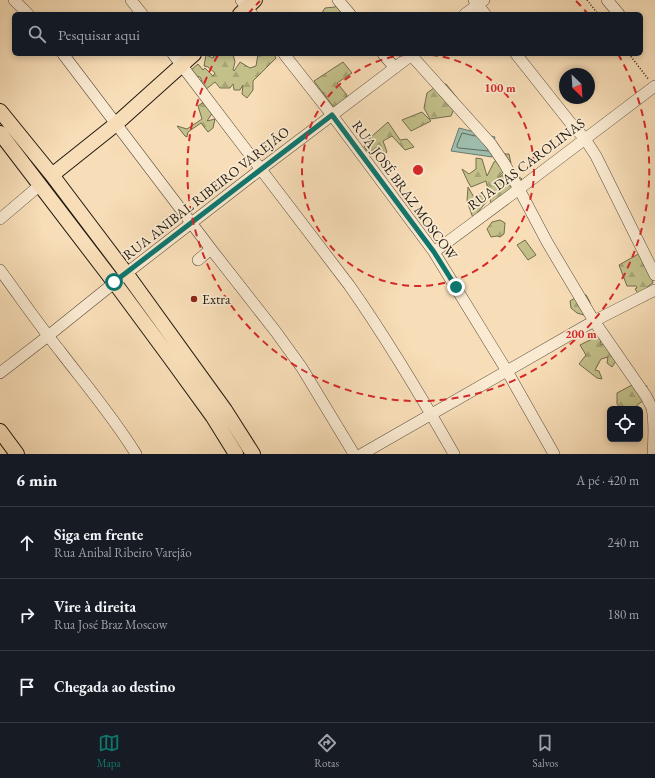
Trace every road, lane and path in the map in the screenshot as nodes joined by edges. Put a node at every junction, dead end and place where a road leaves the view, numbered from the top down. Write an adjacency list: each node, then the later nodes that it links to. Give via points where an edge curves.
1 (14, 0): 7 (street)
2 (131, 0): 8 (street)
3 (338, 0): 9 (street)
4 (587, 0): 12 (path)
5 (608, 0): 13 (street)
6 (478, 2): 10 (street); 11 (street)
7 (26, 12)
8 (140, 12)
9 (348, 12)
10 (467, 12)
11 (484, 12)
12 (596, 12)
13 (617, 12)
14 (65, 56): 28 (street)
15 (174, 56): 23 (street)
16 (192, 56): 23 (main road)
17 (286, 56): 27 (street, RUA JOSÉ BRAZ MOSCOW)
18 (385, 56): 24 (street)
19 (411, 56): 24 (street, RUA ANIBAL RIBEIRO VAREJÃO)
20 (413, 56): 34 (street, via 491,144)
21 (518, 56): 30 (street)
22 (631, 56): 25 (path)
23 (181, 65): 28 (main road); 31 (street)
24 (395, 68): 27 (street, RUA ANIBAL RIBEIRO VAREJÃO)
25 (655, 87): 30 (street, RUA DAS CAROLINAS)
26 (0, 111): 32 (main road)
27 (332, 115): 31 (street, RUA ANIBAL RIBEIRO VAREJÃO); 37 (street, RUA JOSÉ BRAZ MOSCOW)
28 (116, 124): 32 (main road); 36 (street)
29 (0, 134): 33 (main road)
30 (585, 139): 34 (street, RUA DAS CAROLINAS); 40 (street, via 596,156)
31 (261, 169): 36 (street, RUA ANIBAL RIBEIRO VAREJÃO); 47 (street, via 349,285)
32 (52, 175): 39 (main road)
33 (40, 185): 35 (street); 41 (main road)
34 (519, 189): 37 (street, RUA DAS CAROLINAS); 43 (street)
35 (0, 219)
36 (192, 223): 39 (street, RUA ANIBAL RIBEIRO VAREJÃO); 53 (street, via 205,255 276,332 302,368)
37 (434, 252): 45 (street, RUA JOSÉ BRAZ MOSCOW)
38 (0, 270): 44 (street)
39 (126, 273): 41 (street, RUA ANIBAL RIBEIRO VAREJÃO); 52 (main road, via 225,410)
40 (655, 275)
41 (114, 282): 44 (street, RUA ANIBAL RIBEIRO VAREJÃO); 51 (main road, via 213,417)
42 (655, 290): 43 (street)
43 (594, 321): 45 (street); 57 (street, via 652,408)
44 (48, 336): 46 (street, RUA ANIBAL RIBEIRO VAREJÃO); 50 (street)
45 (507, 371): 47 (street); 56 (street, RUA JOSÉ BRAZ MOSCOW)
46 (0, 373)
47 (431, 414): 54 (street); 55 (street)
48 (0, 431): 49 (main road)
49 (17, 454)
50 (136, 454)
51 (236, 454)
52 (253, 454)
53 (354, 454)
54 (362, 454)
55 (454, 454)
56 (554, 454)
57 (653, 454)

